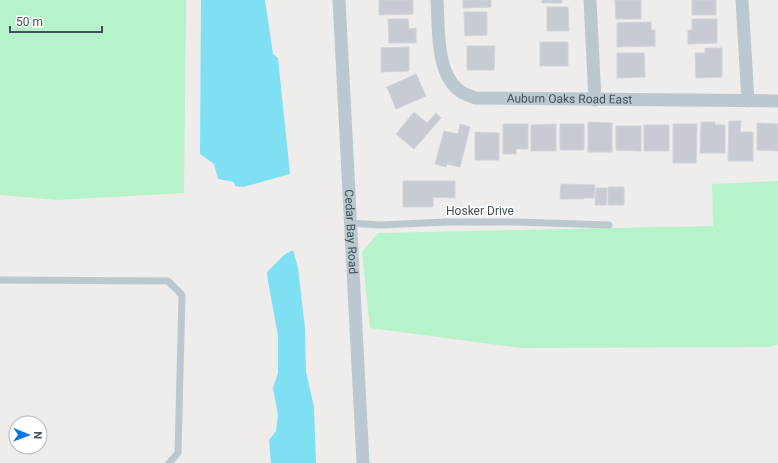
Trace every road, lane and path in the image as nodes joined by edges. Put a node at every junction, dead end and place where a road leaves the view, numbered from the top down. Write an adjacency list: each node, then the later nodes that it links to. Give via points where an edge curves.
1 (339, 0): 8 (street, Cedar Bay Road)
2 (438, 0): 5 (street, Auburn Oaks Road East, via 441,57 452,84 463,93 475,98)
3 (590, 0): 5 (street)
4 (742, 0): 6 (street)
5 (595, 100): 6 (street, Auburn Oaks Road East)
6 (748, 101): 7 (street, Auburn Oaks Road East)
7 (778, 101)
8 (350, 223): 9 (lane, Hosker Drive, via 380,225 516,222); 12 (street, Cedar Bay Road)
9 (609, 225)
10 (0, 280): 11 (lane, via 168,281 182,295 178,453)
11 (170, 463)
12 (363, 463)

